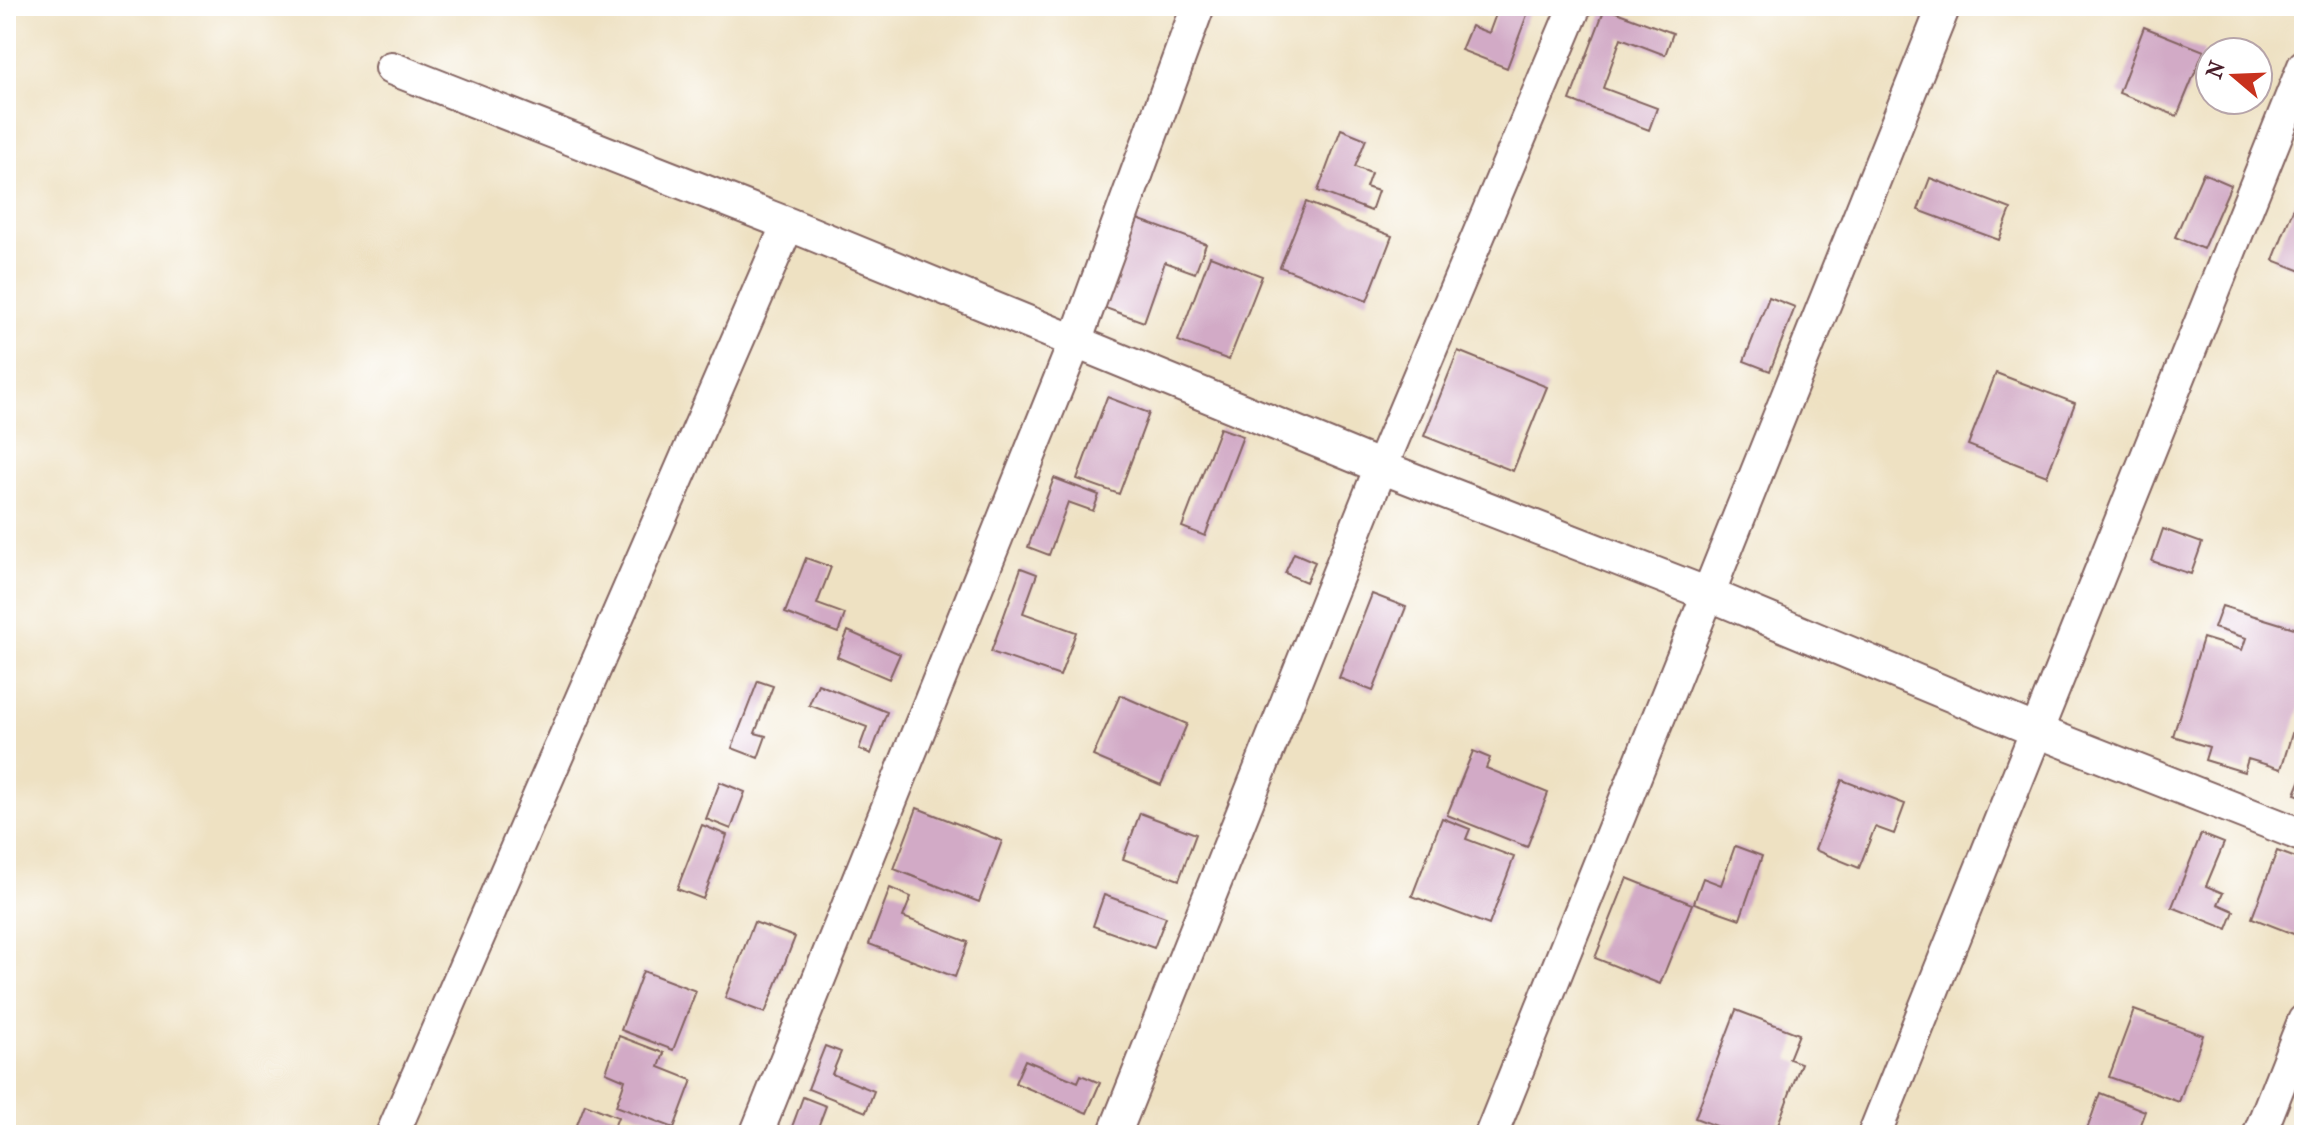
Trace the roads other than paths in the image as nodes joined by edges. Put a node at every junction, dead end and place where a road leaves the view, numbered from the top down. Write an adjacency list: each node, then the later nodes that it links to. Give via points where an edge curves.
1 (1198, 6): 7 (street)
2 (1575, 6): 8 (street)
3 (1944, 6): 9 (street)
4 (2304, 66): 10 (street)
5 (391, 68): 6 (street)
6 (788, 224): 7 (street); 13 (street)
7 (1075, 342): 8 (street); 14 (street)
8 (1381, 467): 9 (street); 15 (street)
9 (1708, 594): 10 (street); 16 (street)
10 (2037, 731): 11 (street); 17 (street)
11 (2304, 836)
12 (2304, 1021): 18 (street)
13 (392, 1135)
14 (756, 1135)
15 (1114, 1135)
16 (1491, 1135)
17 (1874, 1135)
18 (2259, 1135)

